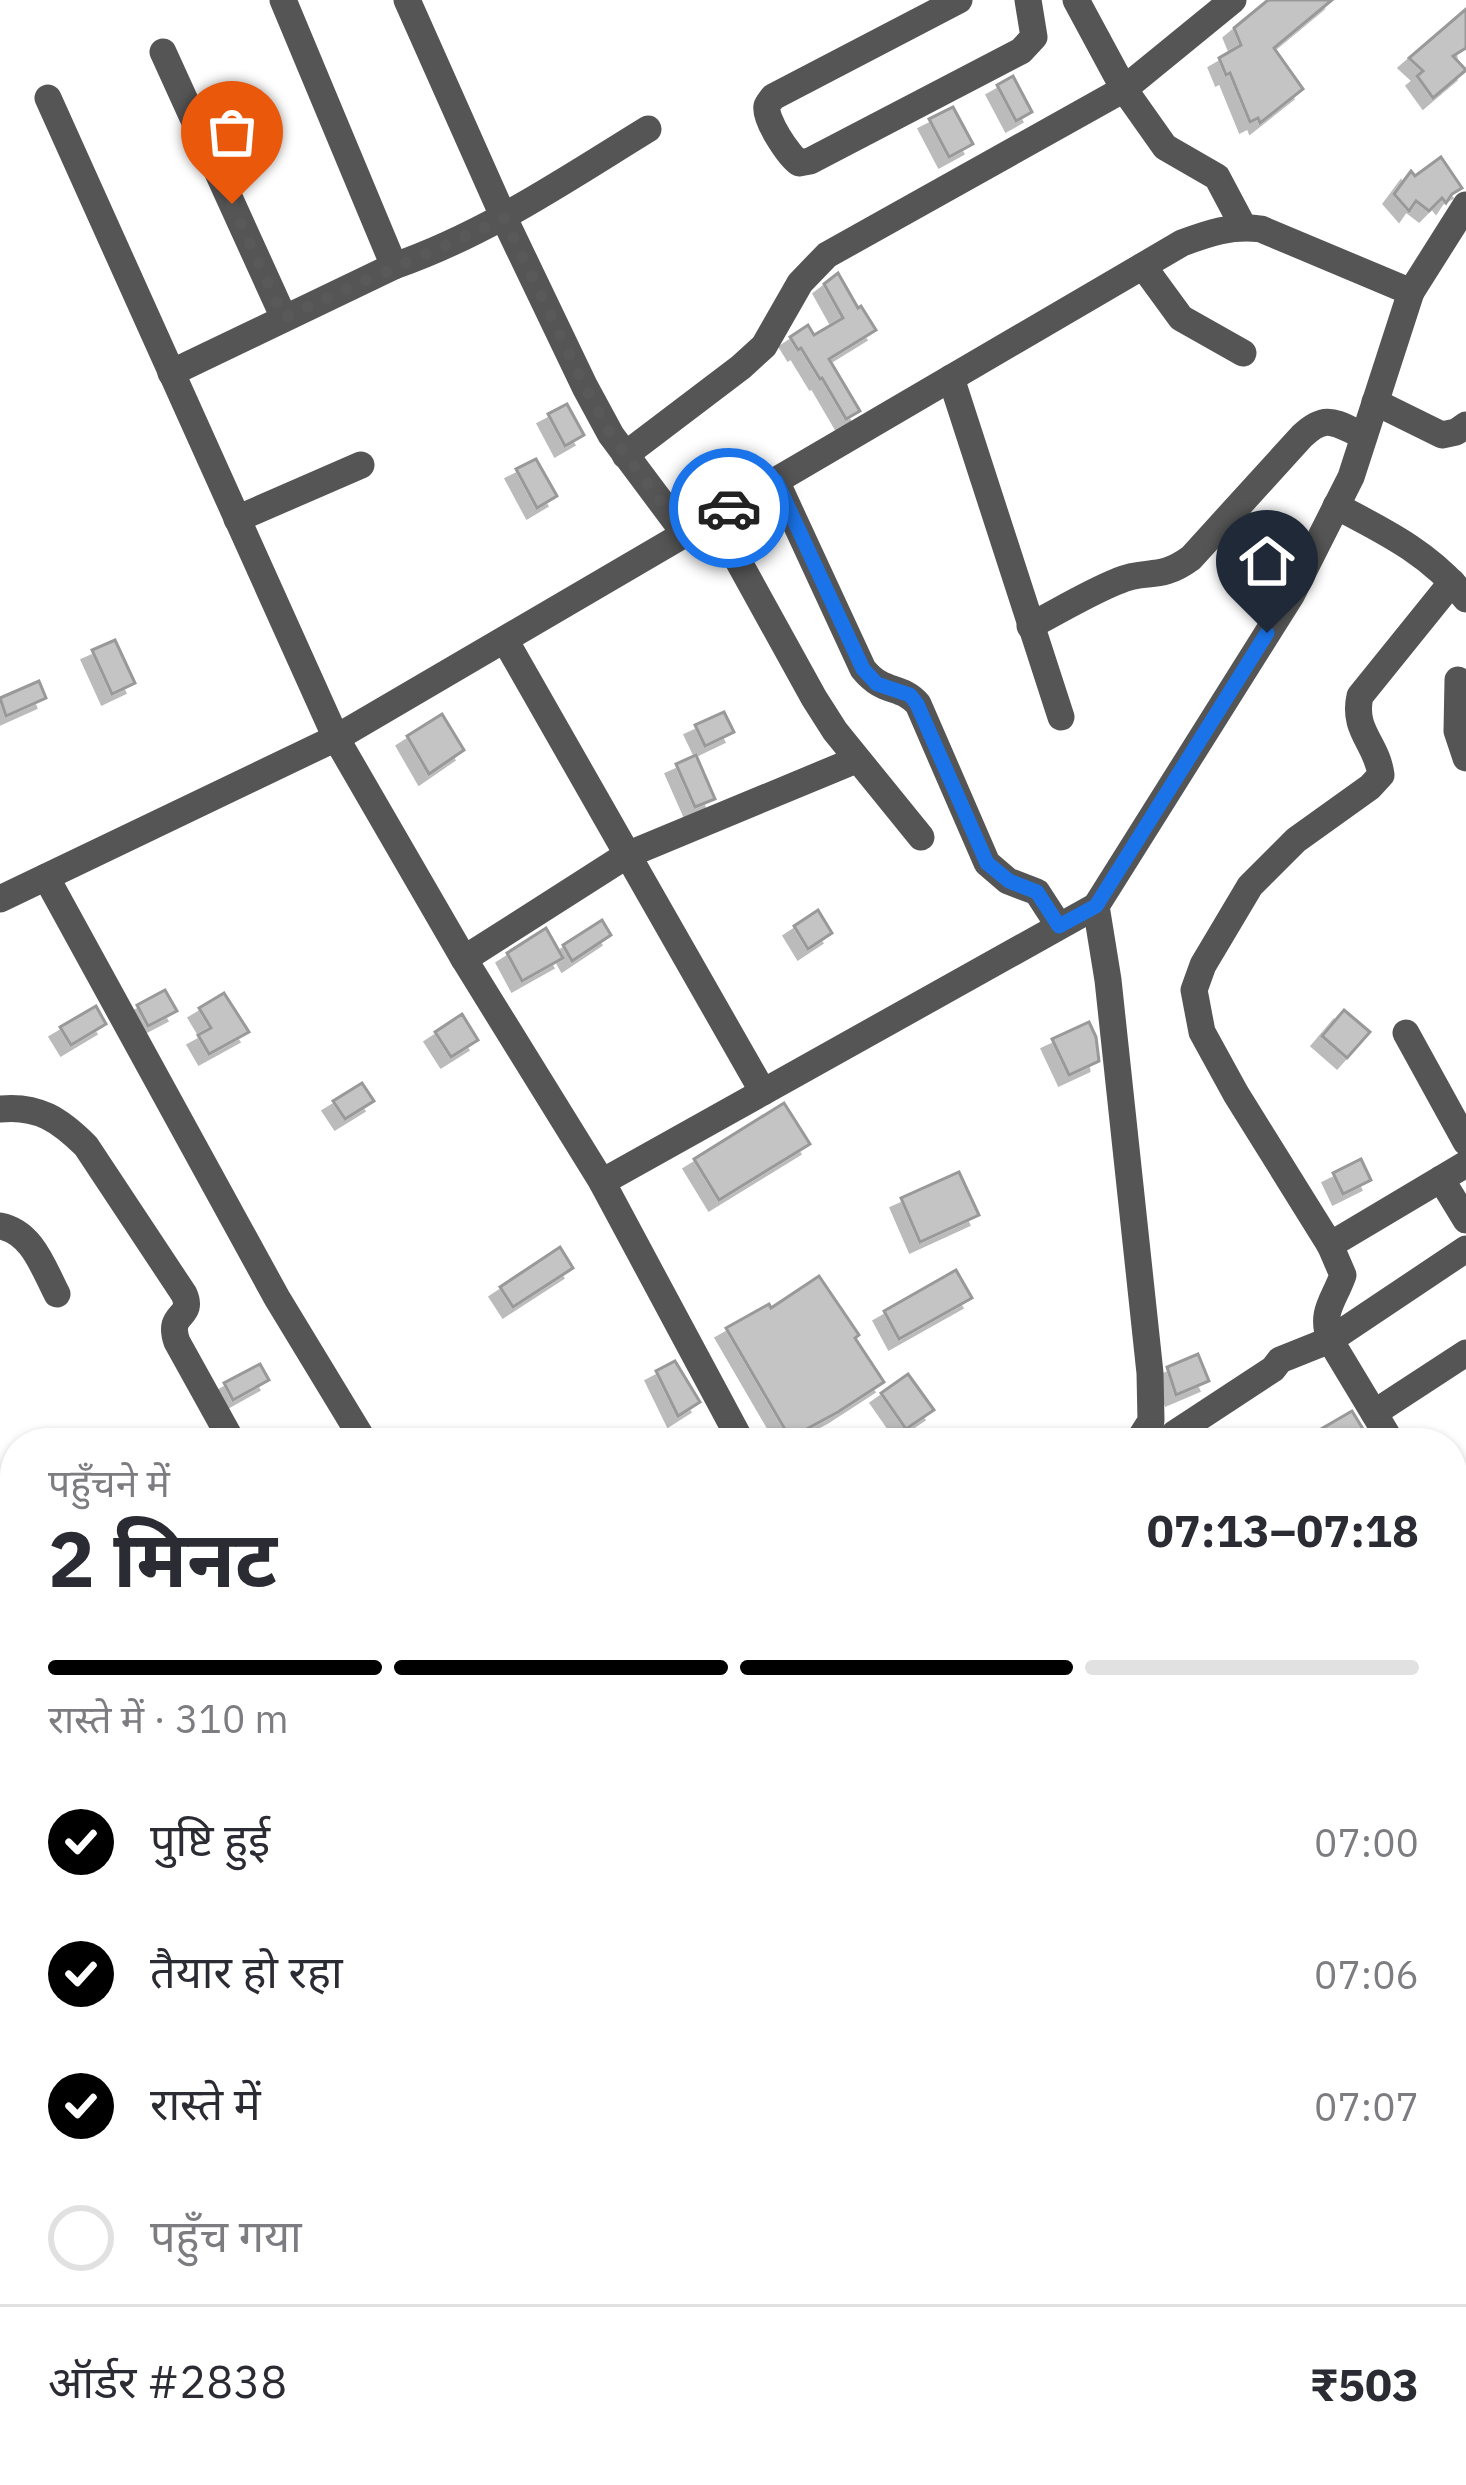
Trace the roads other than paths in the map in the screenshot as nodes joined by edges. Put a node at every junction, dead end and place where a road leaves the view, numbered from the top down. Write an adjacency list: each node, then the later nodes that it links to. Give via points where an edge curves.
1 (284, 0): 14 (street)
2 (407, 0): 12 (street)
3 (958, 0): 4 (street, via 773,98 767,115 790,157 810,161 1021,51 1034,38)
4 (1028, 0)
5 (1076, 0): 8 (street)
6 (1233, 0): 8 (street)
7 (163, 52): 17 (street)
8 (1124, 88): 13 (street, via 1165,147 1217,177); 24 (street, via 826,255 764,346)
9 (48, 98): 19 (street)
10 (648, 129): 12 (street)
11 (1466, 205): 16 (street)
12 (504, 218): 14 (street); 24 (street)
13 (1244, 226): 15 (street, via 1182,243); 16 (street)
14 (394, 266): 17 (street)
15 (1143, 266): 18 (street, via 1181,318); 20 (street)
16 (1411, 292): 21 (street)
17 (284, 318): 19 (street)
18 (1243, 353)
19 (171, 373): 29 (street)
20 (951, 378): 26 (street); 32 (street)
21 (1375, 403): 22 (street, via 1442,435); 23 (street)
22 (1466, 424)
23 (1364, 436): 27 (street); 32 (street, via 1319,421 1179,567 1115,582)
24 (625, 455): 30 (street)
25 (362, 465): 29 (street)
26 (776, 481): 28 (street); 44 (street, via 863,669 917,704 987,863 1037,892)
27 (1336, 506): 31 (street, via 1402,541); 43 (street, via 1292,594)
28 (714, 517): 30 (street); 38 (street)
29 (237, 519): 36 (street)
30 (685, 534): 33 (street)
31 (1461, 590): 55 (street, via 1360,696 1357,718 1381,775 1250,886 1194,990 1202,1032)
32 (1030, 626): 35 (street)
33 (505, 640): 36 (street); 40 (street)
34 (1458, 680): 37 (street, via 1457,731)
35 (1061, 717)
36 (336, 738): 41 (street); 45 (street)
37 (1466, 758)
38 (856, 760): 39 (street); 40 (street)
39 (921, 837)
40 (628, 855): 45 (street); 47 (street)
41 (46, 877): 42 (street); 63 (street)
42 (0, 898)
43 (1096, 906): 44 (street); 60 (street)
44 (1059, 926): 47 (street)
45 (464, 959): 52 (street)
46 (1406, 1033): 49 (street)
47 (763, 1092): 52 (street)
48 (0, 1109): 62 (street, via 43,1114 86,1146 188,1302 172,1329)
49 (1466, 1142)
50 (1466, 1164): 51 (street)
51 (1441, 1179): 53 (street); 55 (street)
52 (602, 1182): 64 (street)
53 (1466, 1220)
54 (0, 1226): 57 (street, via 29,1243)
55 (1330, 1245): 58 (street, via 1343,1275 1325,1315)
56 (1466, 1249): 58 (street)
57 (57, 1294)
58 (1330, 1340): 61 (street); 67 (street, via 1280,1360)
59 (1466, 1353): 61 (street)
60 (1153, 1409): 65 (street); 66 (street)
61 (1374, 1413): 68 (street)
62 (225, 1428)
63 (356, 1428)
64 (734, 1428)
65 (1147, 1428)
66 (1168, 1428)
67 (1192, 1428)
68 (1383, 1428)

